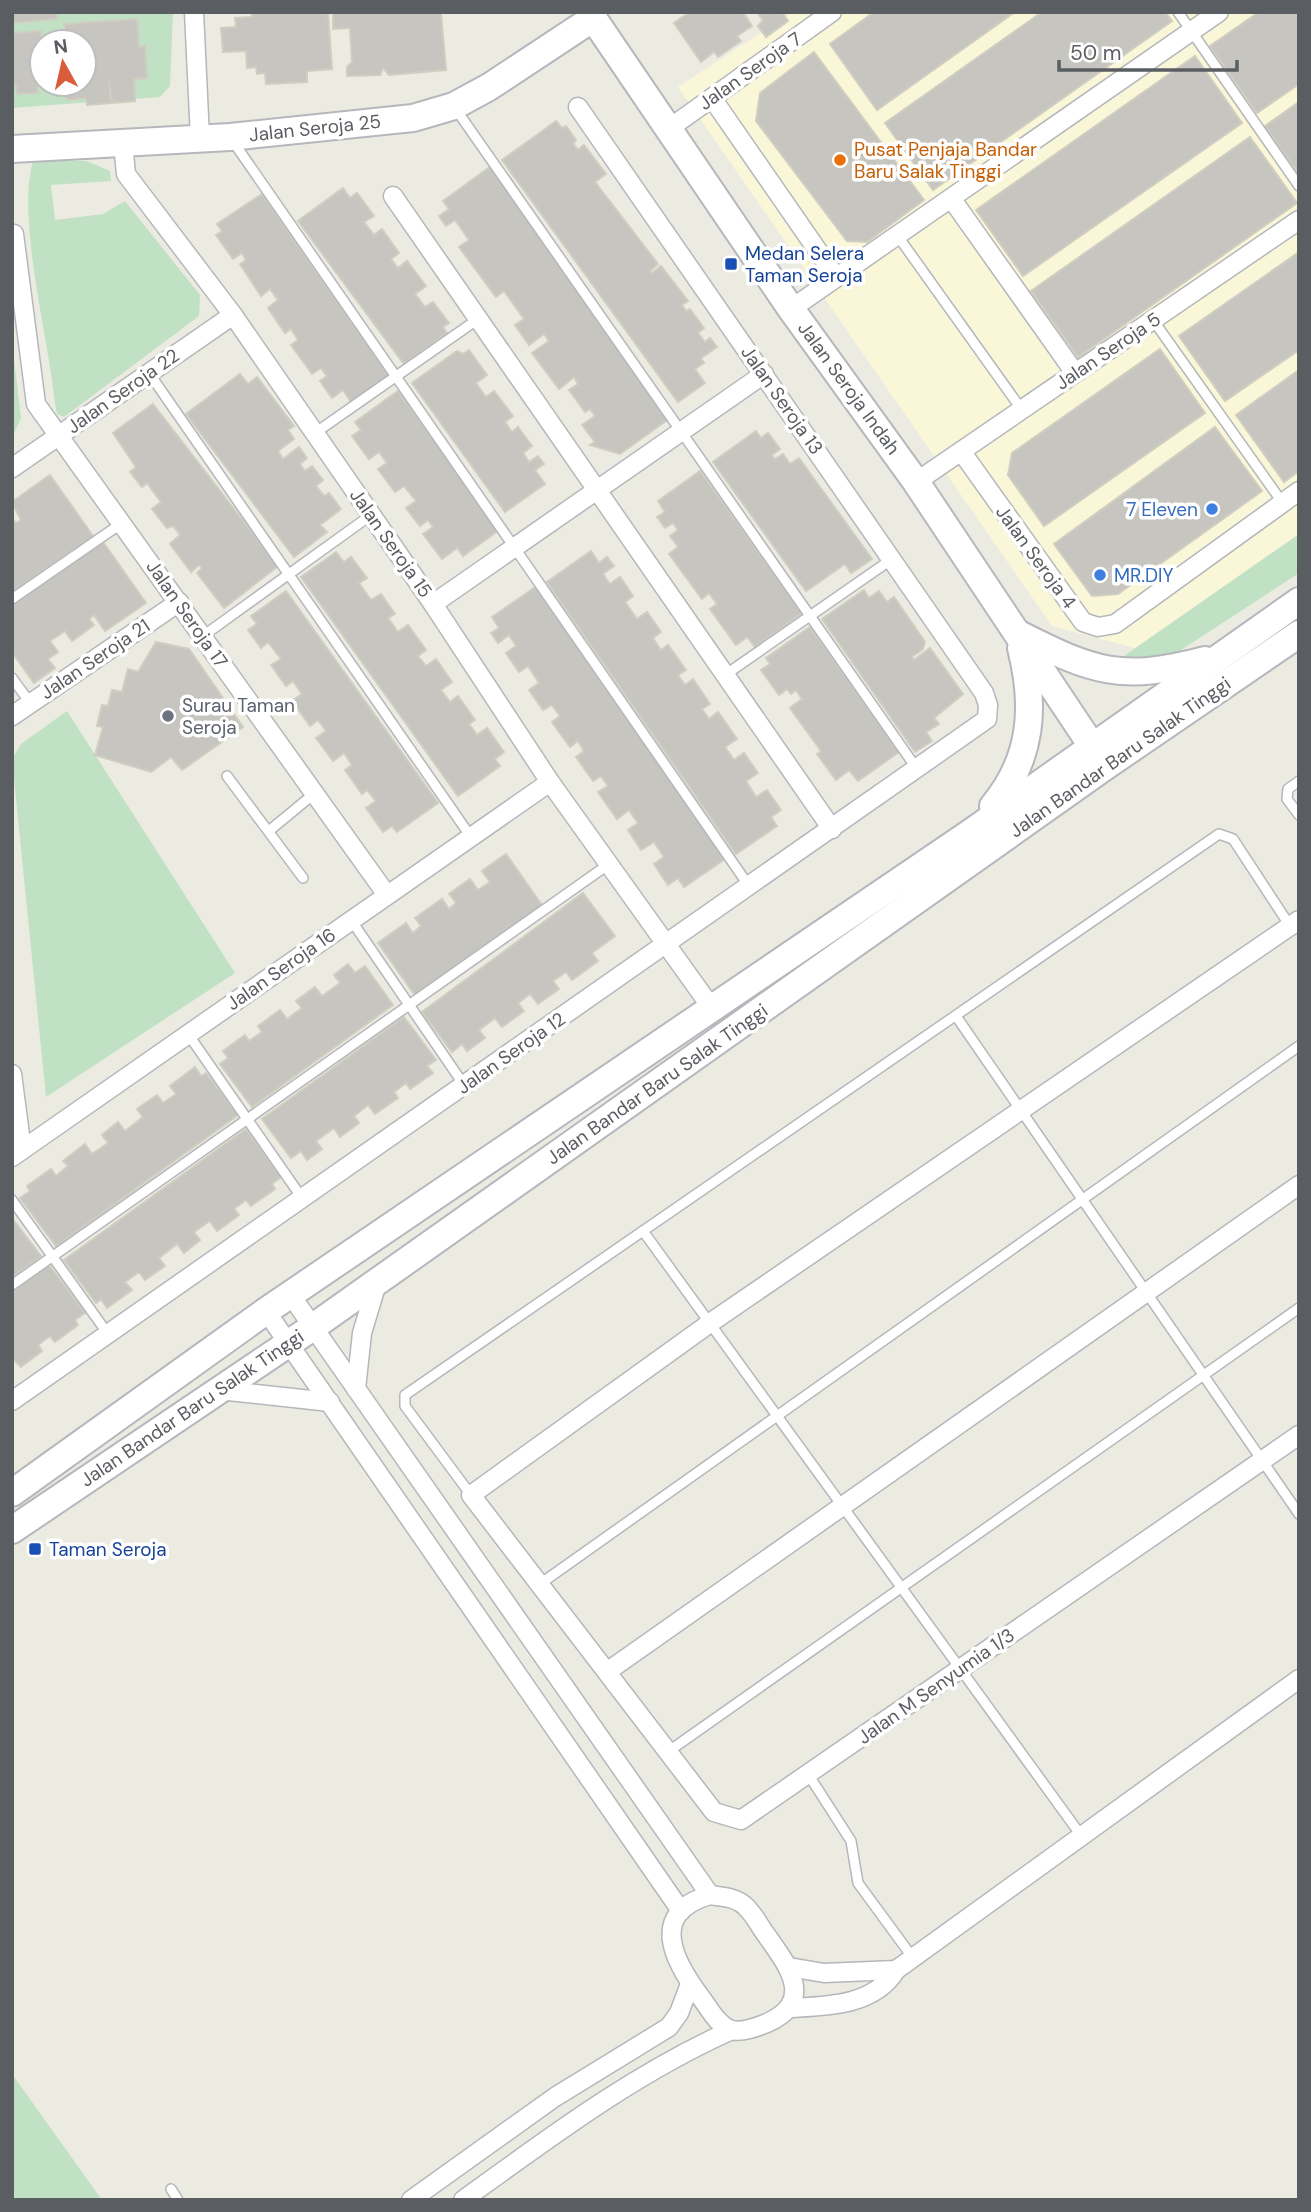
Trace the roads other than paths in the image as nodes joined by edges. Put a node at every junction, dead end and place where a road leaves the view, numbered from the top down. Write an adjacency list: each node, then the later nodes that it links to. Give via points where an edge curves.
1 (194, 12): 12 (street)
2 (832, 12): 7 (street, Jalan Seroja 7)
3 (1178, 12): 6 (lane)
4 (1219, 12): 6 (street)
5 (590, 16): 8 (main road, Jalan Seroja 25); 10 (main road, Jalan Seroja Indah)
6 (1191, 32): 15 (lane); 17 (street)
7 (712, 98): 10 (street, Jalan Seroja 7); 21 (street)
8 (454, 106): 11 (main road, Jalan Seroja 25, via 413,118); 31 (lane)
9 (578, 107): 28 (street, Jalan Seroja 13)
10 (667, 130): 22 (main road, Jalan Seroja Indah)
11 (230, 137): 12 (main road, Jalan Seroja 25); 29 (lane)
12 (200, 138): 13 (main road, Jalan Seroja 25)
13 (123, 142): 14 (main road, Jalan Seroja 25); 23 (street, Jalan Seroja 15, via 126,174)
14 (12, 149)
15 (1299, 186)
16 (393, 195): 24 (street)
17 (951, 198): 20 (street); 27 (street)
18 (1299, 220): 25 (street, Jalan Seroja 5)
19 (14, 234): 33 (street, Jalan Seroja 17, via 36,404)
20 (897, 235): 21 (street); 30 (lane)
21 (836, 277): 22 (street)
22 (791, 309): 36 (main road, Jalan Seroja Indah)
23 (233, 315): 26 (street, Jalan Seroja 22); 32 (street, Jalan Seroja 15)
24 (478, 319): 29 (lane); 37 (street)
25 (1153, 320): 27 (street, Jalan Seroja 5); 39 (lane)
26 (149, 373): 33 (street, Jalan Seroja 22); 44 (lane)
27 (1075, 373): 30 (street, Jalan Seroja 5)
28 (764, 374): 31 (street); 43 (street, Jalan Seroja 13)
29 (396, 376): 32 (lane); 42 (lane)
30 (1022, 410): 34 (street, Jalan Seroja 5)
31 (682, 430): 37 (street); 49 (lane)
32 (315, 433): 40 (street, Jalan Seroja 15)
33 (60, 435): 35 (street, Jalan Seroja 22); 41 (street, Jalan Seroja 17)
34 (961, 451): 36 (street, Jalan Seroja 5); 39 (street, Jalan Seroja 4, via 1083,622 1098,626 1115,624)
35 (12, 468)
36 (916, 482): 50 (main road, Jalan Seroja Indah)
37 (597, 489): 42 (street); 54 (street)
38 (1299, 491): 39 (street, Jalan Seroja 4)
39 (1282, 502)
40 (371, 515): 44 (lane); 48 (street, Jalan Seroja 15)
41 (122, 523): 45 (lane); 47 (street, Jalan Seroja 17)
42 (515, 547): 48 (street); 72 (lane)
43 (892, 559): 49 (lane); 56 (street, Jalan Seroja 13)
44 (289, 574): 52 (lane); 69 (lane)
45 (12, 599)
46 (1299, 601): 53 (main road, Jalan Bandar Baru Salak Tinggi)
47 (178, 602): 52 (street, Jalan Seroja 17); 57 (street, Jalan Seroja 21)
48 (433, 604): 63 (street, Jalan Seroja 15)
49 (811, 615): 54 (lane); 60 (lane)
50 (1017, 633): 53 (main road, via 1091,668 1118,673 1180,667); 59 (main road, Jalan Seroja Indah); 68 (main road, via 1028,677 1025,751 1013,782)
51 (1299, 634): 59 (main road, Jalan Bandar Baru Salak Tinggi)
52 (203, 636): 64 (street, Jalan Seroja 17)
53 (1222, 655): 59 (main road, Jalan Bandar Baru Salak Tinggi)
54 (725, 675): 66 (street)
55 (12, 678): 57 (lane)
56 (984, 693): 60 (street, Jalan Seroja 12, via 987,719)
57 (31, 704): 58 (street, Jalan Seroja 21)
58 (12, 716)
59 (1099, 757): 68 (main road, Jalan Bandar Baru Salak Tinggi); 93 (main road, Jalan Bandar Baru Salak Tinggi)
60 (917, 769): 66 (street, Jalan Seroja 12)
61 (228, 776): 67 (lane)
62 (1299, 781): 65 (lane, via 1287,789 1287,799)
63 (550, 782): 69 (street, Jalan Seroja 16); 70 (street, Jalan Seroja 15)
64 (315, 793): 67 (lane); 73 (street, Jalan Seroja 17)
65 (1299, 815)
66 (832, 829): 72 (street, Jalan Seroja 12)
67 (270, 830): 71 (lane)
68 (970, 834): 78 (main road, Jalan Bandar Baru Salak Tinggi)
69 (471, 837): 73 (street, Jalan Seroja 16)
70 (609, 864): 76 (street, Jalan Seroja 15); 77 (lane)
71 (303, 878)
72 (749, 886): 76 (street, Jalan Seroja 12)
73 (387, 895): 74 (street, Jalan Seroja 16)
74 (351, 920): 77 (lane); 80 (street, Jalan Seroja 16)
75 (1294, 923): 79 (lane, via 1233,839 1219,834); 84 (street)
76 (666, 944): 78 (street, Jalan Seroja 15); 83 (street, Jalan Seroja 12)
77 (410, 1005): 83 (lane); 85 (lane)
78 (711, 1007): 96 (main road, Jalan Bandar Baru Salak Tinggi)
79 (956, 1016): 84 (lane); 91 (lane)
80 (188, 1034): 85 (lane); 86 (street, Jalan Seroja 16)
81 (1299, 1046): 89 (lane)
82 (12, 1074): 86 (street)
83 (464, 1085): 88 (street, Jalan Seroja 12)
84 (1021, 1111): 89 (lane); 99 (street)
85 (247, 1119): 88 (lane); 92 (lane)
86 (17, 1154)
87 (1299, 1185): 95 (street)
88 (302, 1198): 101 (street, Jalan Seroja 12)
89 (1083, 1199): 95 (lane); 108 (lane)
90 (12, 1200): 92 (lane)
91 (643, 1231): 99 (lane); 112 (lane, via 405,1395 405,1406)
92 (52, 1257): 94 (lane); 101 (lane)
93 (378, 1280): 100 (main road, Jalan Bandar Baru Salak Tinggi); 104 (street, via 362,1333)
94 (12, 1285)
95 (1147, 1292): 103 (lane); 113 (street)
96 (290, 1294): 98 (main road, Jalan Bandar Baru Salak Tinggi); 100 (street)
97 (1299, 1308): 103 (lane)
98 (267, 1311): 102 (street); 111 (main road, Jalan Bandar Baru Salak Tinggi)
99 (709, 1322): 108 (lane); 112 (street)
100 (313, 1327): 102 (main road, Jalan Bandar Baru Salak Tinggi); 104 (street)
101 (107, 1334): 106 (street, Jalan Seroja 12)
102 (289, 1343): 105 (main road, Jalan Bandar Baru Salak Tinggi); 107 (street)
103 (1203, 1375): 110 (lane); 117 (lane)
104 (356, 1389): 124 (street)
105 (218, 1390): 107 (street); 115 (main road, Jalan Bandar Baru Salak Tinggi)
106 (12, 1401)
107 (330, 1402): 125 (street)
108 (777, 1416): 113 (lane); 116 (lane)
109 (1299, 1435): 110 (street, Jalan M Senyumia 1/3)
110 (1262, 1461): 114 (lane); 118 (street, Jalan M Senyumia 1/3)
111 (12, 1493)
112 (471, 1495): 116 (street, Jalan M Senyumia 1/3)
113 (843, 1506): 117 (lane); 119 (street)
114 (1299, 1514)
115 (12, 1530)
116 (540, 1584): 119 (street, Jalan M Senyumia 1/3)
117 (901, 1587): 118 (lane); 121 (lane)
118 (961, 1668): 122 (street, Jalan M Senyumia 1/3); 123 (lane)
119 (608, 1671): 121 (street, Jalan M Senyumia 1/3)
120 (1299, 1679): 123 (street)
121 (668, 1751): 122 (street, Jalan M Senyumia 1/3, via 714,1812 741,1820)
122 (808, 1774): 126 (lane, via 851,1841 858,1883)
123 (1080, 1834): 126 (street)
124 (710, 1895): 125 (street, via 693,1900); 127 (street, via 744,1905)
125 (681, 1911): 129 (street, via 670,1938)
126 (913, 1958): 128 (street)
127 (789, 1967): 128 (street, via 824,1973); 130 (street, via 794,1980)
128 (896, 1970): 130 (street, via 886,1986 865,1997 825,2007)
129 (690, 1984): 131 (street); 134 (street, via 669,2027 555,2097)
130 (789, 2008): 131 (street, via 755,2028)
131 (732, 2030): 135 (street, via 686,2050 567,2125)
132 (171, 2189): 133 (lane)
133 (178, 2200)
134 (411, 2200)
135 (463, 2200)

